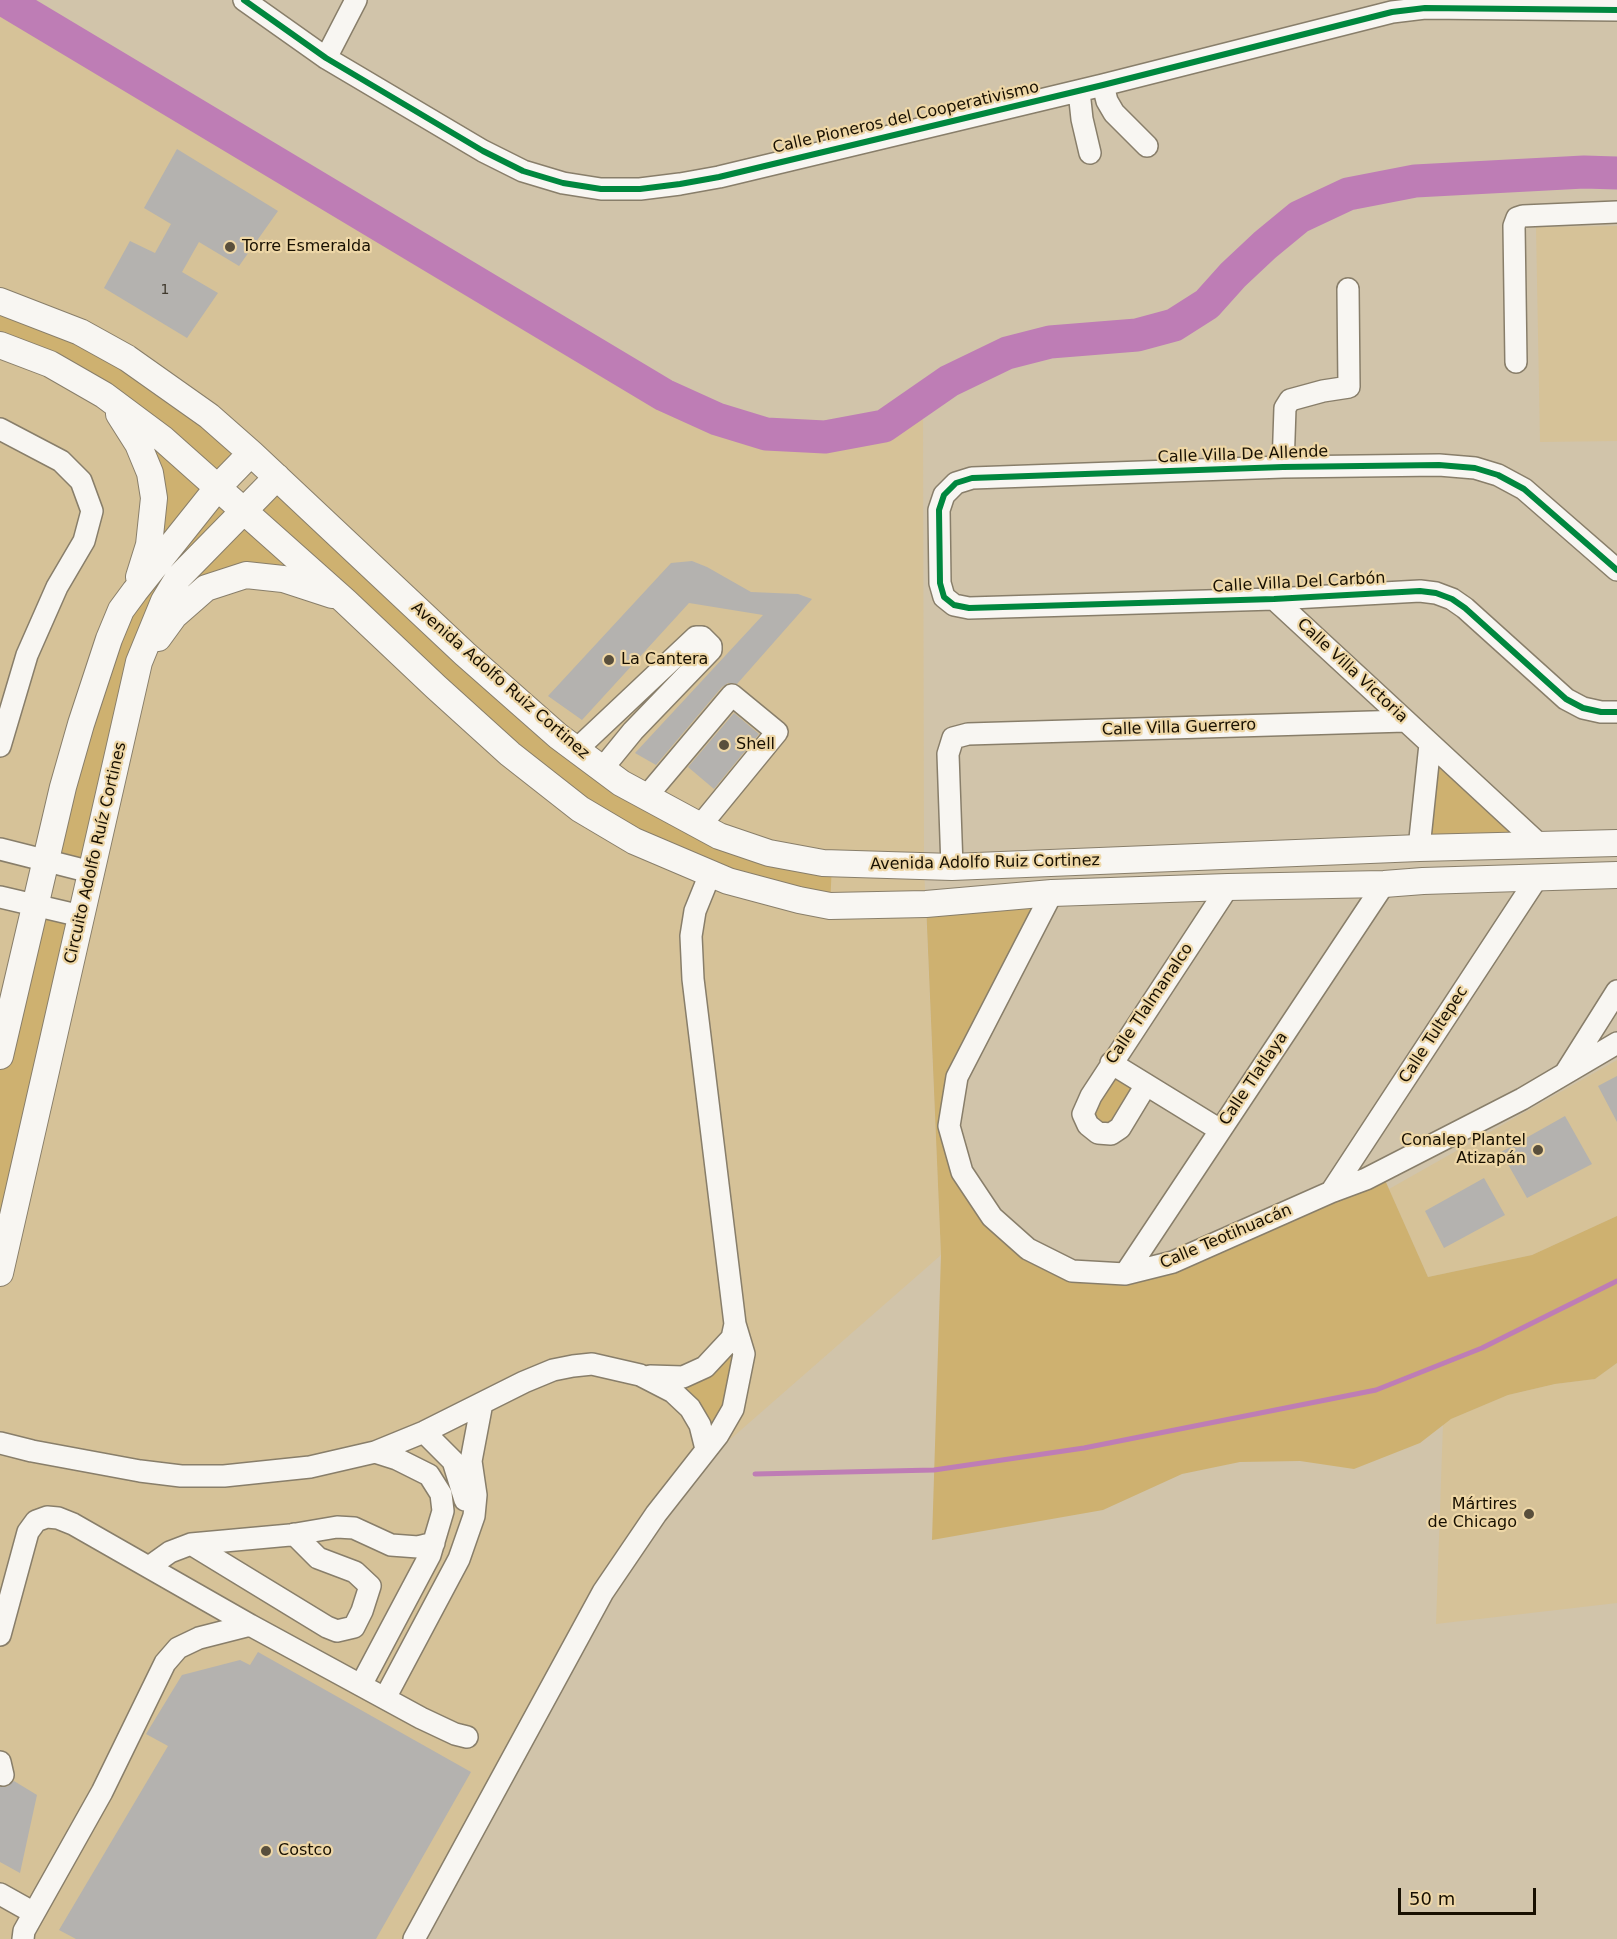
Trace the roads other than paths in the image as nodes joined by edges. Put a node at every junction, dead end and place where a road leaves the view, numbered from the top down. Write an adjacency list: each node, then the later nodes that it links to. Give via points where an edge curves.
1 (244, 0): 4 (street, Calle Pioneros del Cooperativismo)
2 (356, 0): 4 (street)
3 (1617, 10): 5 (street, Calle Pioneros del Cooperativismo, via 1425,8 1392,12)
4 (326, 58): 6 (street, Calle Pioneros del Cooperativismo, via 523,171 601,189 640,189 719,177)
5 (1103, 85): 6 (street, Calle Pioneros del Cooperativismo); 7 (street, via 1114,113)
6 (1079, 91): 8 (street)
7 (1147, 146)
8 (1090, 153)
9 (1617, 212): 13 (street, via 1517,218)
10 (1348, 289): 17 (street, via 1349,387 1290,400 1285,408)
11 (0, 301): 16 (main road, Avenida Adolfo Ruiz Cortinez, via 80,332 127,358 209,416)
12 (0, 345): 14 (main road, Avenida Adolfo Ruiz Cortinez, via 50,364)
13 (1516, 362)
14 (104, 395): 19 (main road, Avenida Adolfo Ruiz Cortinez); 22 (main road, via 138,444 150,473 154,498 149,545)
15 (0, 429): 32 (street, via 61,460 81,481 92,510 84,541 57,587 27,654)
16 (251, 453): 18 (main road, Avenida Adolfo Ruiz Cortinez); 19 (main road)
17 (1283, 467): 21 (street, Calle Villa De Allende, via 1439,465 1475,468 1498,475 1547,507); 23 (street, Calle Villa De Allende, via 972,478 956,483 944,495 939,510 940,583)
18 (277, 477): 20 (main road, Circuito Adolfo Ruíz Cortines); 33 (main road, Avenida Adolfo Ruiz Cortinez, via 465,654)
19 (218, 487): 20 (main road, Avenida Adolfo Ruiz Cortinez); 22 (main road)
20 (244, 510): 25 (main road, Avenida Adolfo Ruiz Cortinez); 26 (main road, Circuito Adolfo Ruíz Cortines, via 178,578 164,601)
21 (1617, 570)
22 (135, 591): 44 (main road, via 122,610 93,686)
23 (944, 597): 24 (street, Calle Villa Del Carbón, via 954,605 969,608)
24 (1274, 598): 29 (street, Calle Villa Del Carbón, via 1436,593 1465,608 1566,699 1582,708); 30 (street, Calle Villa Victoria)
25 (345, 601): 26 (main road, via 283,579 246,575 206,588 174,616); 49 (main road, Avenida Adolfo Ruiz Cortinez, via 510,754 580,809 634,841)
26 (140, 662): 48 (main road, Circuito Adolfo Ruíz Cortines)
27 (646, 684): 28 (street); 28 (street, via 696,637 702,636 711,650); 33 (street)
28 (663, 700): 34 (street)
29 (1617, 712)
30 (1406, 721): 31 (street, Calle Villa Victoria); 46 (street, Calle Villa Guerrero, via 968,734 953,738 948,754)
31 (1430, 744): 38 (street, Calle Villa Victoria); 40 (street)
32 (0, 746)
33 (576, 750): 34 (main road, Avenida Adolfo Ruiz Cortinez)
34 (602, 769): 35 (main road, Avenida Adolfo Ruiz Cortinez)
35 (646, 797): 36 (main road, Avenida Adolfo Ruiz Cortinez); 36 (street, via 732,694 777,732)
36 (700, 826): 43 (main road, Avenida Adolfo Ruiz Cortinez)
37 (1617, 843): 39 (main road, Avenida Adolfo Ruiz Cortinez)
38 (1540, 845): 39 (main road, Avenida Adolfo Ruiz Cortinez); 40 (main road, Avenida Adolfo Ruiz Cortinez)
39 (1582, 845): 42 (main road, Avenida Adolfo Ruiz Cortinez)
40 (1419, 848): 46 (main road, Avenida Adolfo Ruiz Cortinez)
41 (0, 849): 44 (street)
42 (1617, 850)
43 (769, 853): 45 (main road, Avenida Adolfo Ruiz Cortinez); 55 (main road)
44 (45, 860): 48 (street); 59 (main road)
45 (823, 863): 46 (main road, Avenida Adolfo Ruiz Cortinez); 58 (main road)
46 (952, 867)
47 (1617, 868): 51 (main road, Avenida Adolfo Ruiz Cortinez)
48 (91, 872): 60 (main road, Circuito Adolfo Ruíz Cortines)
49 (710, 874): 55 (main road, Avenida Adolfo Ruiz Cortinez); 71 (street, via 695,911 692,968)
50 (1617, 875): 51 (main road, Avenida Adolfo Ruiz Cortinez)
51 (1582, 876): 52 (main road, Avenida Adolfo Ruiz Cortinez)
52 (1537, 878): 53 (main road, Avenida Adolfo Ruiz Cortinez); 68 (street, Calle Tultepec)
53 (1384, 884): 54 (main road, Avenida Adolfo Ruiz Cortinez); 67 (street, Calle Tlatlaya)
54 (1228, 887): 56 (main road, Avenida Adolfo Ruiz Cortinez); 64 (street, Calle Tlalmanalco)
55 (759, 890): 58 (main road, Avenida Adolfo Ruiz Cortinez)
56 (1052, 894): 58 (main road, Avenida Adolfo Ruiz Cortinez, via 926,904); 70 (street, Calle Teotihuacán, via 957,1077 949,1126 962,1172 992,1217 1028,1249 1072,1270)
57 (0, 897): 59 (street)
58 (819, 904)
59 (35, 906): 60 (street); 63 (main road)
60 (81, 916): 69 (main road, Circuito Adolfo Ruíz Cortines)
61 (1617, 991): 65 (street)
62 (1617, 1043): 65 (street, Calle Teotihuacán)
63 (0, 1056)
64 (1111, 1064): 66 (street); 66 (street, Calle Tlalmanalco, via 1083,1114 1098,1133 1112,1134 1120,1128)
65 (1564, 1075): 68 (street, Calle Teotihuacán, via 1366,1179)
66 (1146, 1085): 67 (street)
67 (1220, 1130): 70 (street, Calle Tlatlaya)
68 (1331, 1192): 70 (street, Calle Teotihuacán, via 1173,1262)
69 (0, 1273)
70 (1125, 1274)
71 (735, 1324): 72 (street, via 732,1338 705,1366 683,1377); 76 (street, via 744,1354 733,1409)
72 (640, 1375): 73 (street, via 592,1364 573,1366 553,1370); 76 (street, via 665,1387 690,1408 700,1425)
73 (482, 1403): 74 (street); 84 (street, via 471,1461 476,1495 474,1516 459,1559)
74 (424, 1432): 77 (street); 84 (street, via 453,1461 465,1502 459,1530)
75 (0, 1443): 77 (street, via 181,1476 310,1467)
76 (706, 1449): 89 (street, via 603,1592)
77 (375, 1452): 79 (street, via 416,1467 436,1484 443,1510)
78 (294, 1534): 79 (street, via 354,1528 391,1545 418,1547); 80 (street); 80 (street, via 318,1558 355,1572 370,1586 354,1627 337,1631 327,1627)
79 (434, 1543): 84 (street)
80 (191, 1544): 81 (street)
81 (149, 1567): 82 (street); 83 (street, via 73,1524 47,1517 36,1521 28,1532)
82 (250, 1624): 84 (street); 87 (street, via 199,1638 178,1648 165,1663 102,1792)
83 (0, 1635)
84 (374, 1692): 85 (street)
85 (467, 1737)
86 (0, 1894): 87 (street)
87 (34, 1913): 88 (street)
88 (23, 1939)
89 (414, 1939)

